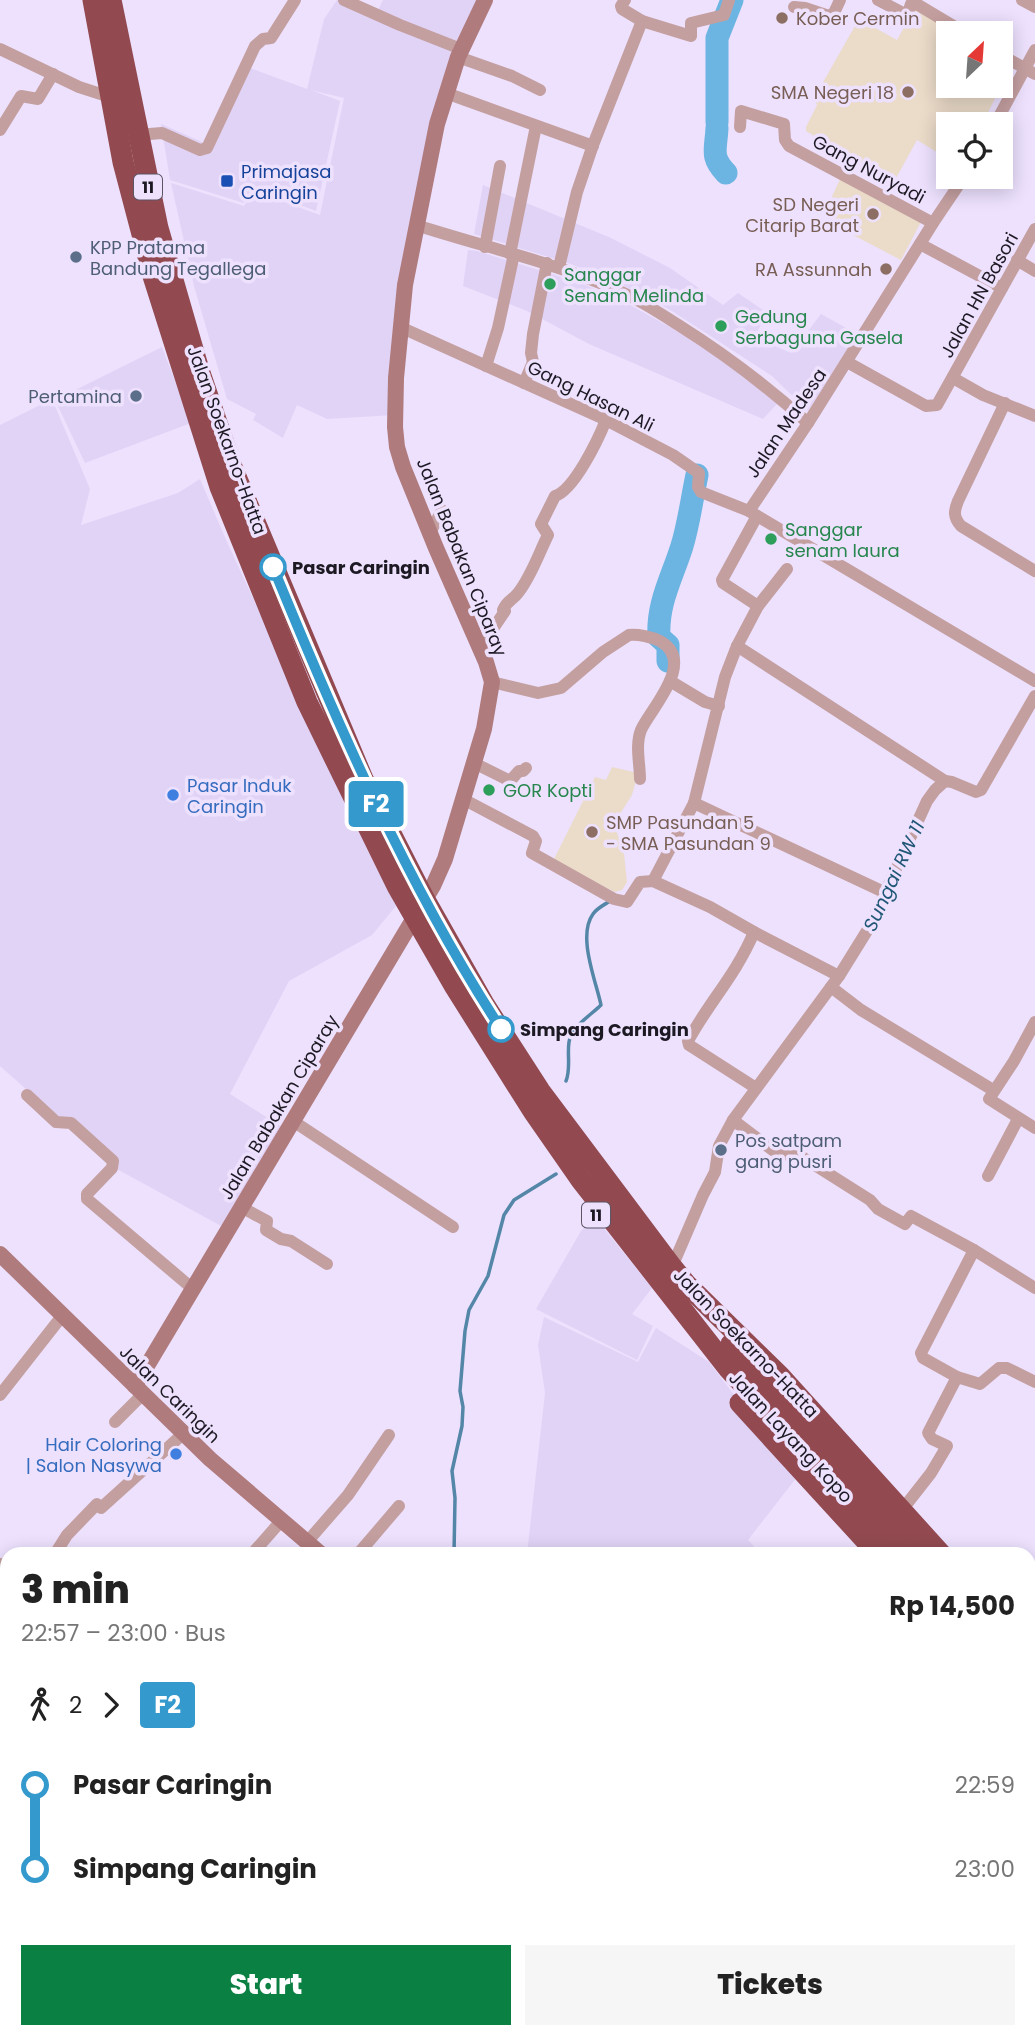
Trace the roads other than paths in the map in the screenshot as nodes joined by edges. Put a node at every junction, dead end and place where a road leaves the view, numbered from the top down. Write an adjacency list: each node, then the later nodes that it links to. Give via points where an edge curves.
1 (93, 0): 23 (highway, Jalan Soekarno-Hatta / 11)
2 (111, 0): 28 (highway, Jalan Soekarno-Hatta / 11)
3 (295, 0): 28 (street, via 272,37 254,46 207,148 200,150 162,133)
4 (344, 0): 17 (street)
5 (485, 0): 17 (street, Jalan Babakan Ciparay)
6 (625, 0): 13 (street, via 622,9)
7 (729, 0): 13 (street, via 724,15 691,23 691,36)
8 (840, 0): 11 (street, via 830,16)
9 (878, 0): 14 (street, via 905,14 915,3)
10 (1022, 0): 12 (street)
11 (794, 7)
12 (1035, 7)
13 (642, 21): 29 (street)
14 (945, 21)
15 (0, 49): 20 (street)
16 (1035, 51): 19 (street)
17 (460, 53): 21 (street); 22 (street, Jalan Babakan Ciparay)
18 (1013, 62): 19 (street)
19 (1030, 71): 24 (street)
20 (53, 74): 23 (street); 27 (street, via 38,99 21,96)
21 (540, 90)
22 (446, 93): 25 (street); 33 (street, Jalan Babakan Ciparay)
23 (110, 97): 72 (highway, Jalan Soekarno-Hatta / 11, via 153,276 220,487 307,702 362,817)
24 (1003, 112)
25 (536, 126): 29 (street); 37 (street)
26 (740, 127): 32 (street, Gang Nuryadi, via 741,111 784,124 789,146)
27 (0, 130)
28 (137, 135): 72 (highway, Jalan Soekarno-Hatta / 11, via 158,228 232,467)
29 (593, 146): 39 (street)
30 (500, 166): 36 (street)
31 (956, 189): 32 (street, Jalan Madesa)
32 (933, 223): 35 (street, Jalan Madesa)
33 (416, 225): 36 (street); 42 (street, Jalan Babakan Ciparay)
34 (1035, 229): 38 (street, Jalan HN Basori)
35 (920, 244): 41 (street); 43 (street, Jalan Madesa)
36 (485, 247): 37 (street)
37 (512, 254): 39 (street); 44 (street)
38 (1017, 260): 40 (street); 41 (street, Jalan HN Basori)
39 (553, 265): 46 (street, via 533,334 533,362); 50 (street, via 645,304 748,373)
40 (1035, 271)
41 (1002, 288): 45 (street, Jalan HN Basori)
42 (400, 327): 44 (street, Gang Hasan Ali); 53 (street, Jalan Babakan Ciparay, via 397,447)
43 (847, 362): 45 (street, Jalan HN Basori, via 926,406 937,405); 50 (street, Jalan Madesa)
44 (486, 366): 46 (street, Gang Hasan Ali)
45 (953, 378): 47 (street)
46 (524, 383): 49 (street, Gang Hasan Ali)
47 (1005, 403): 48 (street); 55 (street, via 954,510 955,519)
48 (1035, 416)
49 (606, 420): 52 (street, Gang Hasan Ali, via 696,470 701,492); 58 (street, via 564,493 555,496 541,524 548,535 539,554)
50 (808, 423): 52 (street, Jalan Madesa)
51 (442, 510): 53 (street)
52 (753, 513): 56 (street, Jalan Madesa, via 722,580); 60 (street)
53 (430, 533): 58 (street, Jalan Babakan Ciparay)
54 (787, 569): 56 (street)
55 (1035, 571)
56 (758, 606): 57 (street)
57 (737, 646): 63 (street); 67 (street)
58 (480, 648): 61 (street, Jalan Babakan Ciparay)
59 (670, 681): 61 (street, via 675,665 669,649 658,640 634,634 603,652 561,688 538,693); 63 (street); 66 (street, via 640,732)
60 (1035, 681)
61 (492, 682): 64 (street, Jalan Babakan Ciparay)
62 (1035, 696): 67 (street, via 981,790)
63 (719, 706): 69 (street)
64 (474, 763): 65 (street, via 510,781); 68 (street, Jalan Babakan Ciparay)
65 (526, 768)
66 (640, 779)
67 (945, 781): 71 (street, via 928,801)
68 (463, 799): 70 (street, via 533,836 532,853 621,902 629,901 640,882); 72 (street, Jalan Babakan Ciparay, via 443,864)
69 (694, 803): 70 (street); 71 (street)
70 (653, 881): 73 (street)
71 (886, 893): 74 (street)
72 (420, 909): 77 (highway, Jalan Soekarno-Hatta / 11); 83 (street, Jalan Babakan Ciparay); 91 (highway, Jalan Soekarno-Hatta / 11, via 540,1091)
73 (754, 932): 74 (street); 78 (street, via 732,977 688,1041)
74 (839, 976): 75 (street)
75 (831, 987): 78 (street); 79 (street)
76 (1035, 1021): 79 (street)
77 (493, 1047): 96 (highway, Jalan Soekarno-Hatta / 11, via 581,1180); 113 (highway, Jalan Soekarno-Hatta / 11, via 505,1084 524,1116 707,1364)
78 (755, 1088): 82 (street)
79 (993, 1090): 81 (street, via 989,1100)
80 (27, 1095): 94 (street, via 56,1122 71,1123 113,1161 87,1199)
81 (1018, 1119): 84 (street); 85 (street)
82 (733, 1120): 88 (street, via 778,1154 791,1150 905,1224 911,1216); 91 (street)
83 (293, 1121): 86 (street, Jalan Babakan Ciparay); 87 (street)
84 (1035, 1128)
85 (988, 1176)
86 (241, 1207): 90 (street, via 267,1221 265,1229); 94 (street, Jalan Babakan Ciparay)
87 (453, 1227)
88 (974, 1250): 93 (street); 97 (street, via 921,1353)
89 (0, 1254): 95 (street, Jalan Caringin)
90 (327, 1264)
91 (672, 1267): 92 (highway, Jalan Soekarno-Hatta / 11)
92 (686, 1284): 98 (highway, Jalan Layang Kopo / 11); 106 (highway, Jalan Soekarno-Hatta / 11, via 780,1376)
93 (1035, 1288)
94 (193, 1289): 100 (street, Jalan Babakan Ciparay)
95 (62, 1316): 100 (street, Jalan Caringin); 101 (street)
96 (686, 1317): 98 (highway, Jalan Layang Kopo / 11)
97 (957, 1377): 99 (street, via 980,1384 999,1368 1007,1368); 106 (street, via 928,1433 947,1446)
98 (749, 1380): 114 (highway, Jalan Layang Kopo / 11); 115 (highway, Jalan Layang Kopo / 11)
99 (1035, 1382)
100 (139, 1390): 102 (street); 103 (street, Jalan Caringin)
101 (0, 1395)
102 (115, 1422)
103 (184, 1433): 107 (street, Jalan Caringin); 109 (street, via 101,1508 97,1504)
104 (389, 1435): 108 (street, via 348,1495)
105 (399, 1506): 112 (street)
106 (902, 1510): 116 (highway, Jalan Soekarno-Hatta / 11)
107 (281, 1521): 108 (street, Jalan Caringin); 110 (street)
108 (307, 1542): 111 (street, Jalan Caringin)
109 (59, 1547)
110 (258, 1547)
111 (312, 1547)
112 (364, 1547)
113 (871, 1547)
114 (894, 1547)
115 (913, 1547)
116 (936, 1547)

